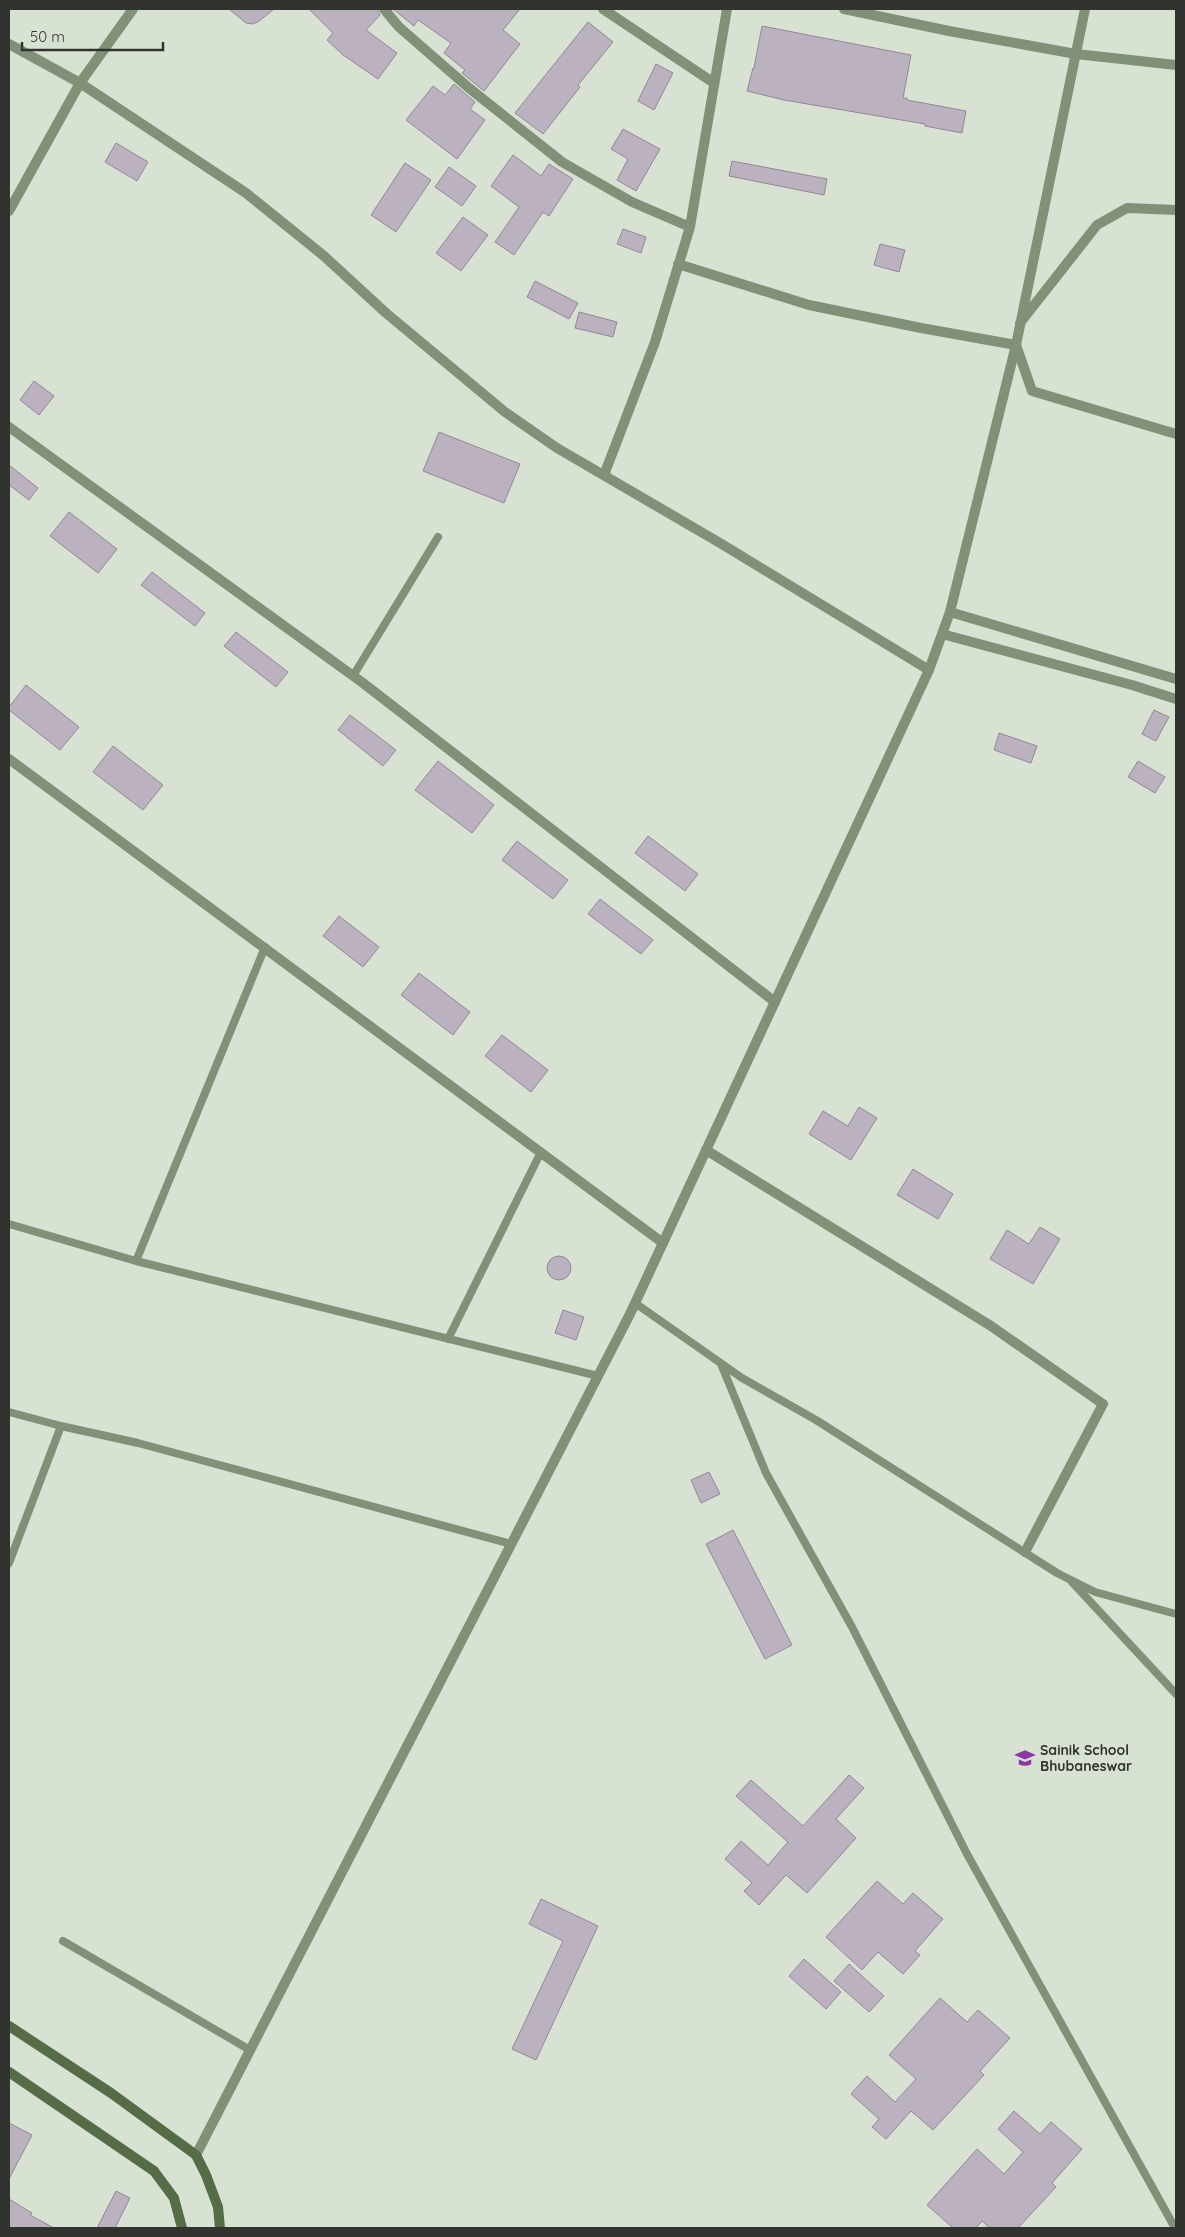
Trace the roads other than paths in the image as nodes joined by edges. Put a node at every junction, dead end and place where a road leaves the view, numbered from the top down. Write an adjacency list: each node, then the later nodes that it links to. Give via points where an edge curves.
1 (133, 9): 10 (street)
2 (384, 9): 14 (street, via 399,27 469,88 562,162 632,202)
3 (603, 9): 11 (street)
4 (726, 9): 11 (street)
5 (844, 9): 8 (street)
6 (1085, 9): 8 (street)
7 (9, 44): 10 (street)
8 (1076, 54): 9 (street); 16 (street)
9 (1176, 65)
10 (80, 83): 13 (street); 20 (street, via 246,193 505,412)
11 (714, 83): 14 (street)
12 (1176, 210): 16 (street, via 1127,208 1097,225)
13 (9, 212)
14 (690, 227): 15 (street)
15 (678, 264): 17 (street, via 809,305); 20 (street, via 655,342)
16 (1020, 323): 17 (street)
17 (1016, 345): 19 (street, via 1032,391); 22 (street)
18 (9, 427): 25 (street)
19 (1176, 434)
20 (604, 474): 24 (street)
21 (438, 537): 25 (lane)
22 (950, 612): 23 (street); 26 (street)
23 (942, 634): 24 (street); 27 (street)
24 (929, 670): 30 (street)
25 (353, 676): 30 (street)
26 (1176, 679)
27 (1176, 698)
28 (9, 759): 29 (street)
29 (265, 947): 32 (street); 35 (lane)
30 (775, 1002): 31 (street)
31 (706, 1150): 34 (street); 43 (street, via 991,1326 1103,1404)
32 (540, 1154): 34 (street); 37 (lane)
33 (9, 1224): 35 (lane)
34 (663, 1243): 36 (street)
35 (136, 1261): 37 (lane)
36 (635, 1303): 38 (lane); 39 (street)
37 (448, 1339): 39 (lane)
38 (721, 1364): 43 (lane); 55 (lane, via 766,1473 852,1628 967,1854)
39 (598, 1376): 42 (street)
40 (9, 1412): 41 (lane)
41 (61, 1426): 42 (lane, via 138,1443); 44 (lane)
42 (511, 1544): 50 (street)
43 (1025, 1552): 45 (lane)
44 (9, 1563)
45 (1068, 1578): 46 (lane, via 1095,1592); 47 (lane)
46 (1176, 1614)
47 (1176, 1694)
48 (63, 1941): 50 (lane)
49 (9, 2026): 52 (main road, via 111,2093)
50 (250, 2050): 52 (street)
51 (9, 2074): 53 (main road, via 154,2171 174,2198)
52 (196, 2156): 54 (main road, via 218,2207)
53 (182, 2228)
54 (220, 2228)
55 (1175, 2228)

